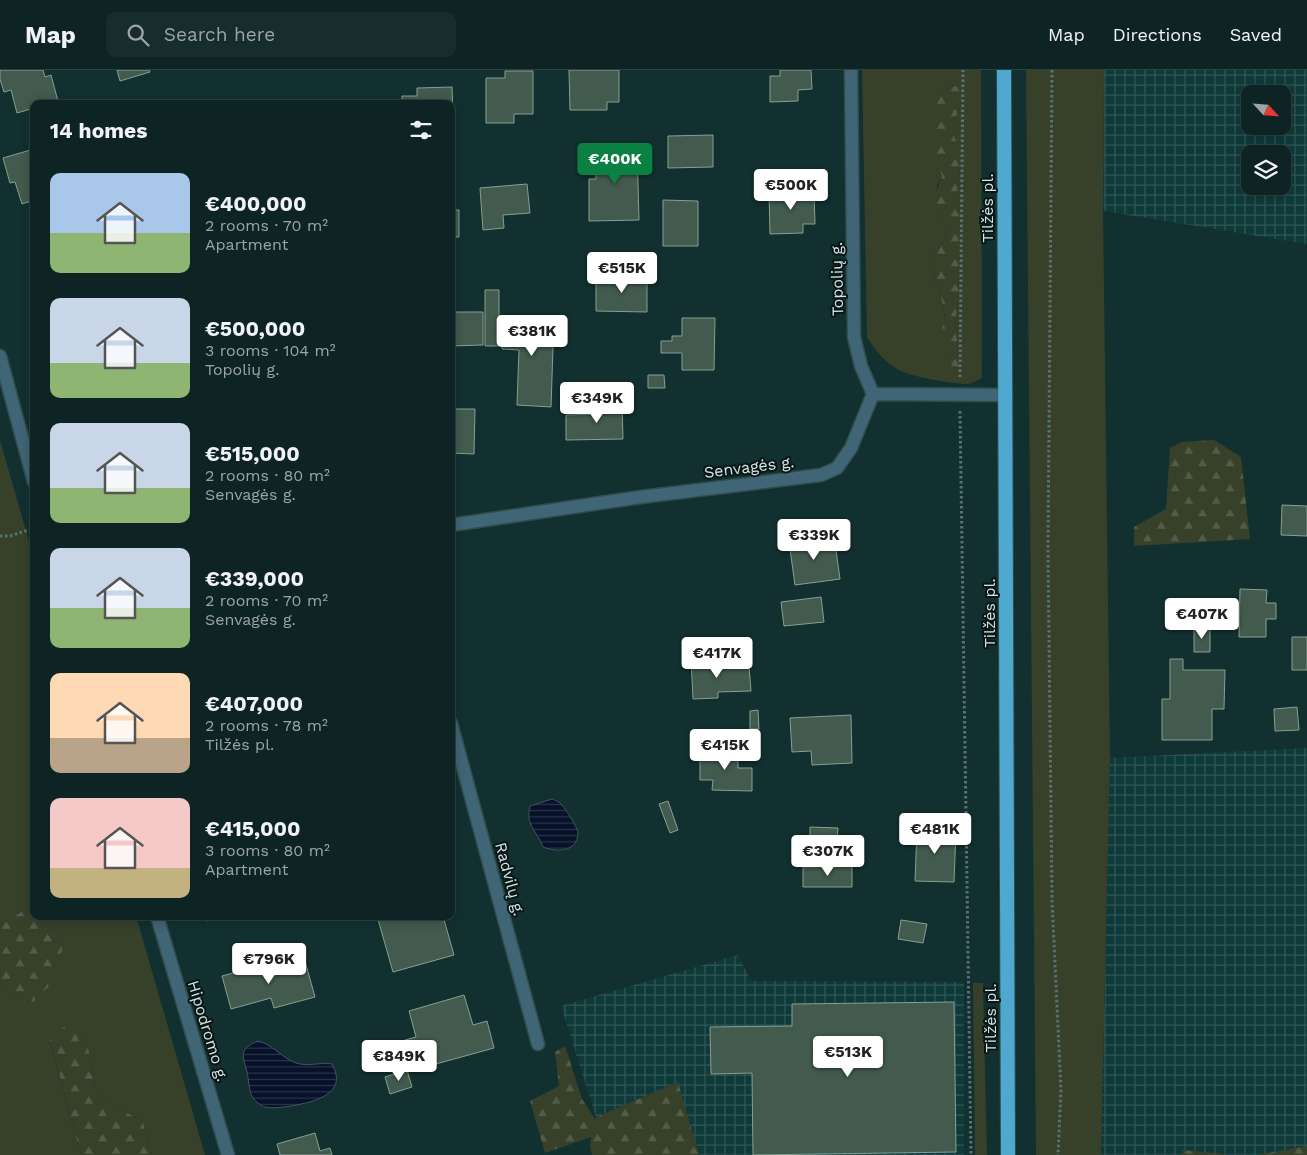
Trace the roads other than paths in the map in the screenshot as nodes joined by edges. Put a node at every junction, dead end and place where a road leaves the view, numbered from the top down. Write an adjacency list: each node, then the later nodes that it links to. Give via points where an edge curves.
1 (851, 70): 4 (street, Topolių g., via 854,336 861,366)
2 (1004, 70): 5 (highway, Tilžės pl.)
3 (0, 356): 6 (street)
4 (873, 394): 5 (street); 7 (street, Senvagės g., via 851,448 838,468 822,475)
5 (1006, 395): 12 (highway, Tilžės pl.)
6 (30, 467)
7 (455, 524)
8 (455, 738): 10 (street, Radvilų g.)
9 (158, 920): 11 (street, Hipodromo g.)
10 (538, 1044)
11 (228, 1155)
12 (1008, 1155)

